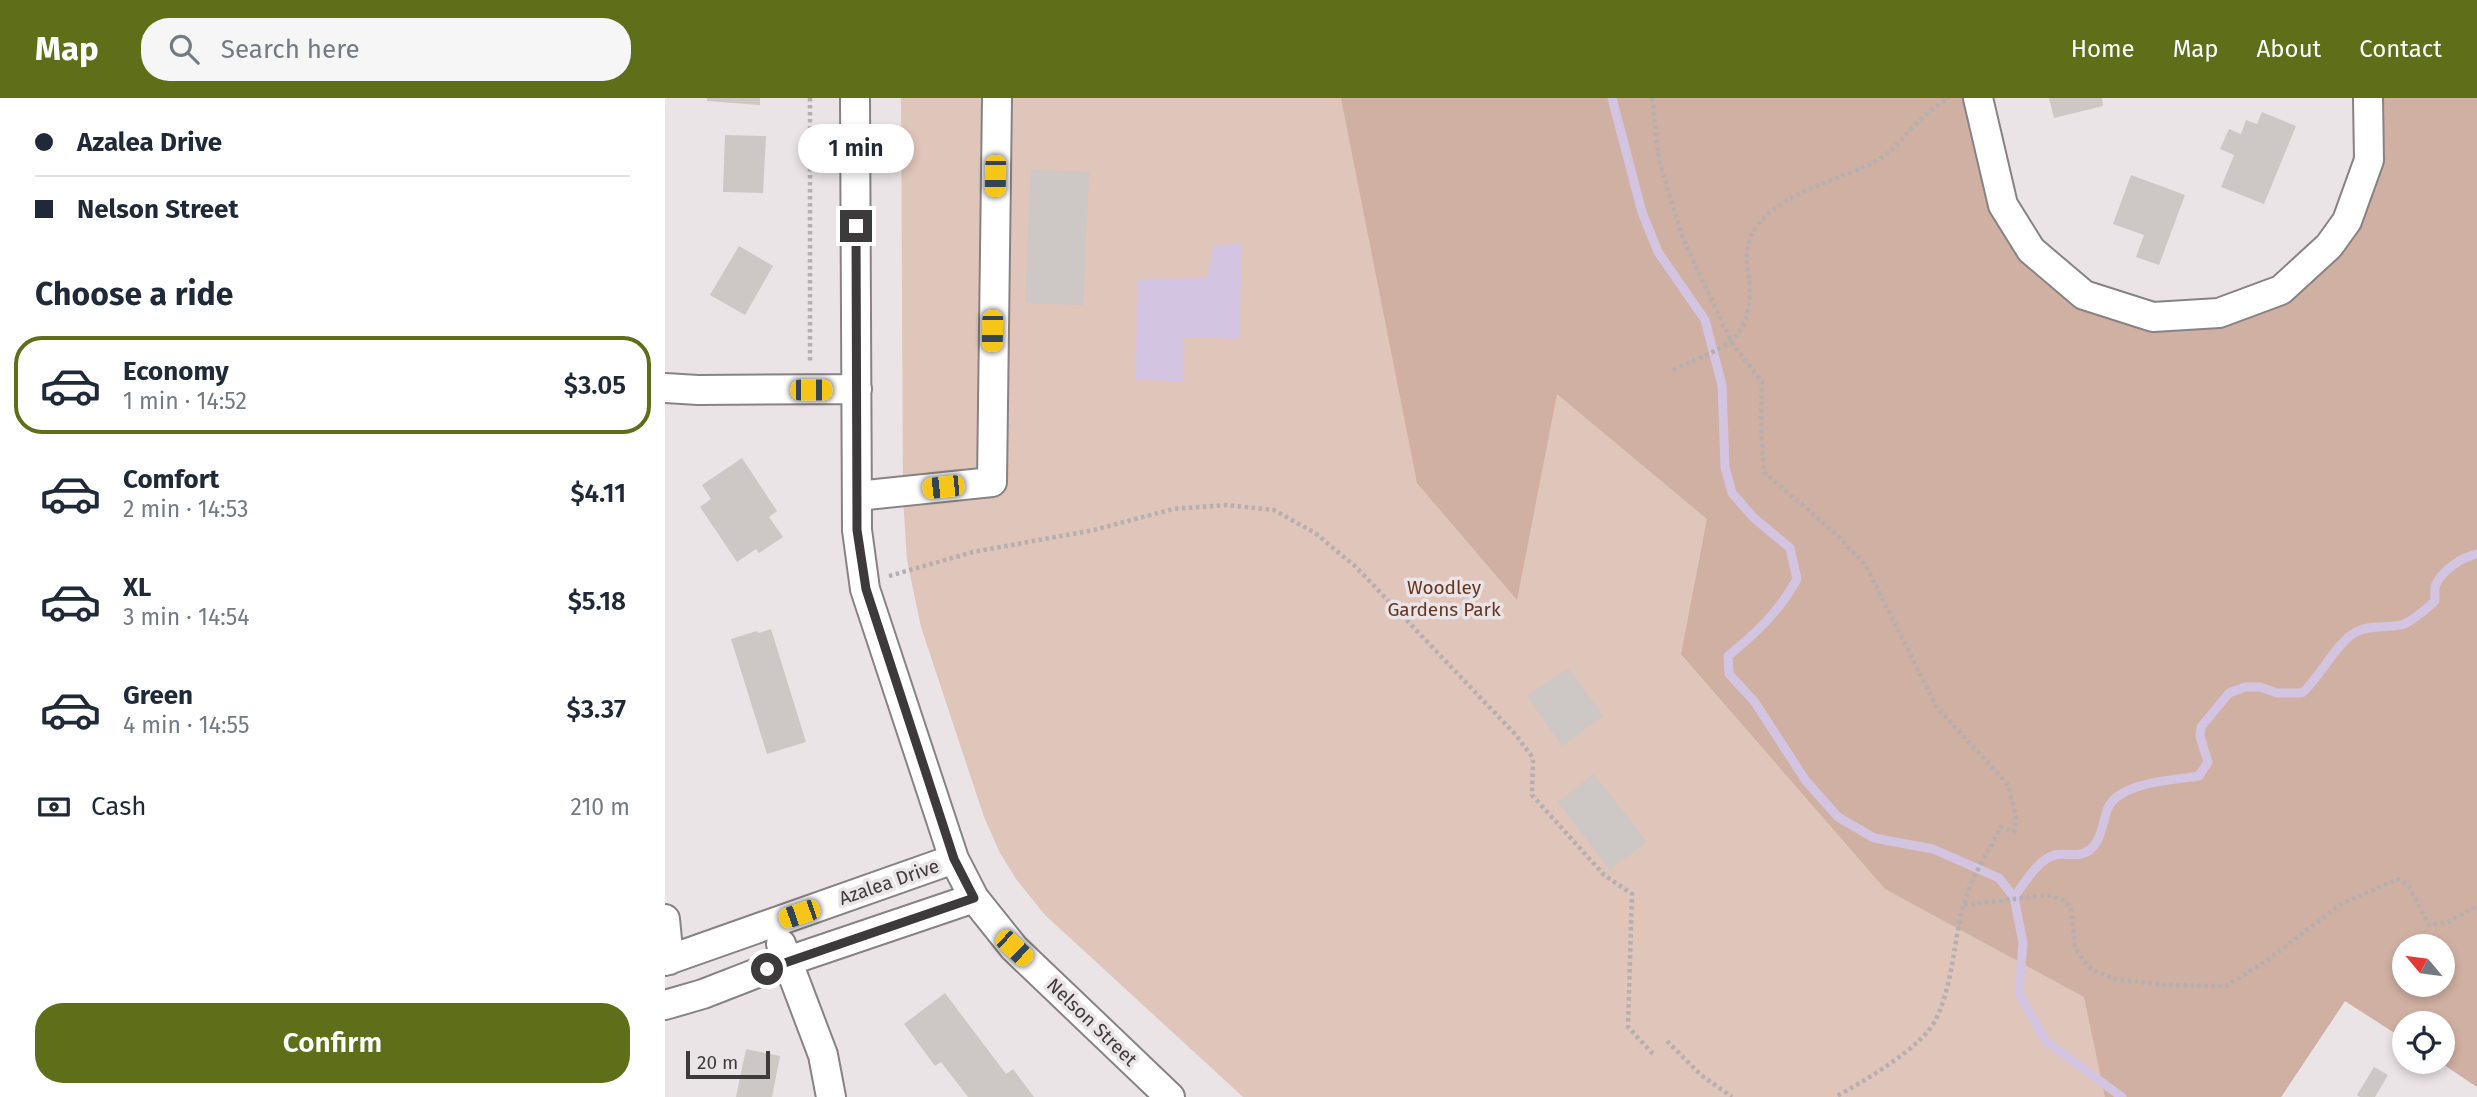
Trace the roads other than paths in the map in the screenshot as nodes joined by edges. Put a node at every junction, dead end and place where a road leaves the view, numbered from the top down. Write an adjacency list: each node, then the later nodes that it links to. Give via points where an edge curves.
1 (855, 98): 6 (street, Nelson Street)
2 (997, 98): 7 (street, via 992,482)
3 (1978, 98): 4 (street, via 2003,205 2031,250 2084,295 2153,317 2219,313 2281,290 2329,246 2347,221 2369,160)
4 (2368, 98)
5 (665, 388): 6 (street)
6 (857, 390): 7 (street, Nelson Street)
7 (857, 496): 8 (street, Nelson Street, via 865,582)
8 (954, 859): 9 (street, Nelson Street); 11 (street, Azalea Drive)
9 (974, 898): 13 (street); 16 (street, Nelson Street, via 1014,948)
10 (665, 919): 12 (street)
11 (773, 923): 12 (street, Azalea Drive); 13 (street)
12 (667, 961)
13 (788, 961): 14 (street); 15 (street, via 823,1055)
14 (665, 1005)
15 (831, 1097)
16 (1171, 1097)

